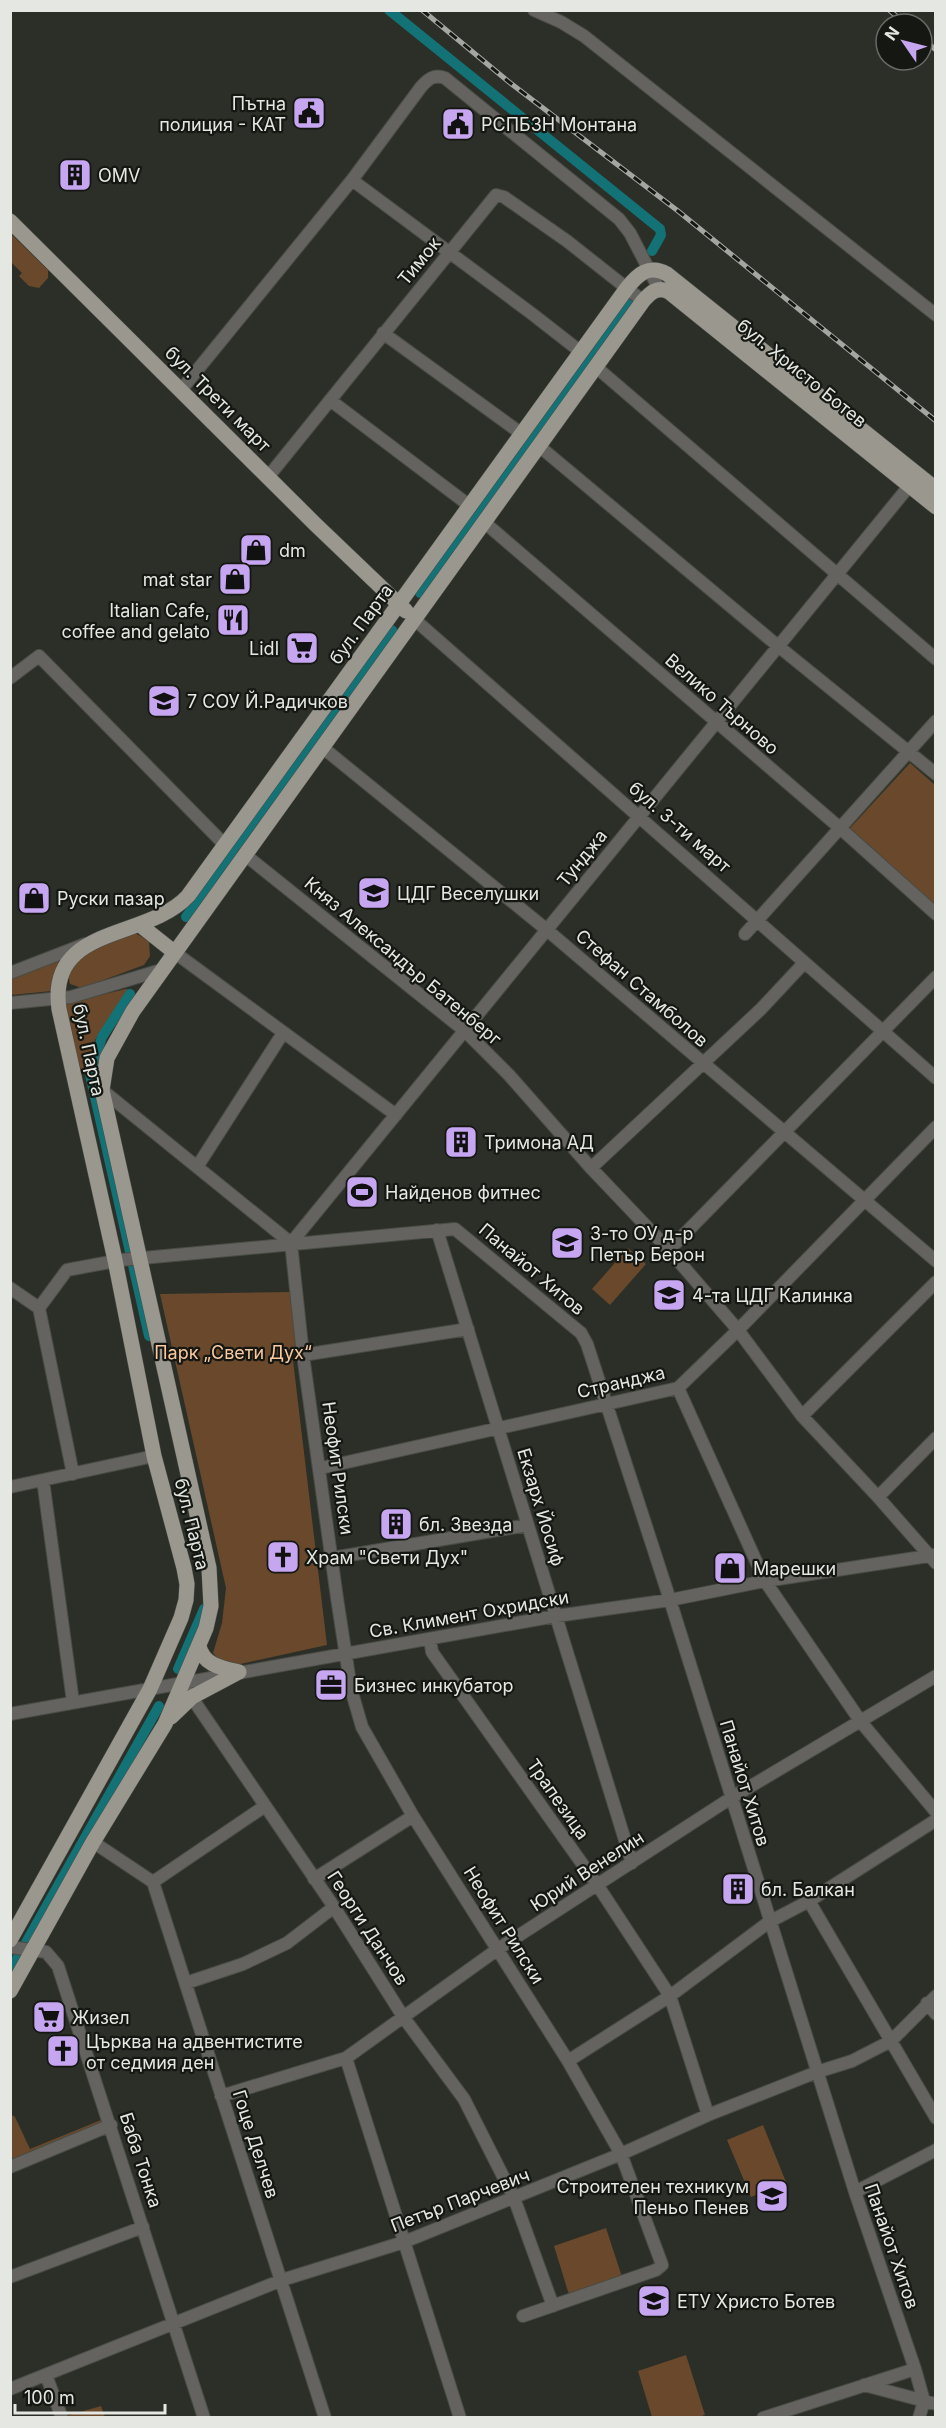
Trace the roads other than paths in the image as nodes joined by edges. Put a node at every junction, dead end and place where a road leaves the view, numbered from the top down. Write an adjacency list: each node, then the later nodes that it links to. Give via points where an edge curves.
1 (534, 10): 9 (street, via 584,36)
2 (352, 180): 4 (street); 5 (street, via 421,87 439,76 619,219); 13 (street)
3 (10, 221): 13 (main road, бул. Трети март)
4 (450, 252): 6 (street, Тимок, via 492,197 500,195); 10 (street, Тимок); 11 (street)
5 (648, 269): 6 (main road, бул. Парта); 7 (street); 18 (main road, бул. Христо Ботев, via 667,274)
6 (627, 288): 8 (street); 11 (main road, бул. Парта)
7 (659, 289): 8 (main road, бул. Парта); 19 (main road, бул. Христо Ботев, via 669,292)
8 (643, 301): 12 (main road, бул. Парта)
9 (936, 315)
10 (383, 333): 14 (street, Тимок); 15 (street)
11 (581, 352): 15 (main road, бул. Парта)
12 (596, 367): 16 (main road, бул. Парта); 23 (street)
13 (182, 390): 17 (main road, бул. Трети март)
14 (330, 400): 17 (street, Тимок); 20 (street)
15 (522, 434): 20 (main road, бул. Парта)
16 (539, 446): 22 (main road, бул. Парта); 26 (street)
17 (268, 477): 24 (main road, бул. Трети март)
18 (936, 489)
19 (905, 490): 21 (main road, бул. Христо Ботев); 23 (street, Тунджа)
20 (470, 506): 24 (main road, бул. Парта)
21 (936, 507)
22 (484, 522): 25 (main road, бул. Парта); 30 (street, Велико Търново)
23 (837, 573): 26 (street, Тунджа); 27 (street)
24 (399, 605): 25 (main road, бул. 3-ти март); 36 (main road, бул. Парта)
25 (414, 619): 31 (main road, бул. Парта); 34 (street, бул. 3-ти март)
26 (778, 646): 30 (street, Тунджа); 32 (street)
27 (936, 659)
28 (10, 678): 36 (street, via 39,656)
29 (936, 721): 32 (street)
30 (716, 723): 34 (street, Тунджа); 35 (street, Велико Търново)
31 (322, 747): 37 (main road, бул. Парта); 41 (street, Стефан Стамболов)
32 (909, 750): 33 (street); 35 (street)
33 (936, 774)
34 (639, 817): 39 (street, бул. 3-ти март); 41 (street, Тунджа)
35 (840, 828): 38 (street, Велико Търново); 39 (street)
36 (225, 845): 40 (main road, бул. Парта, via 180,904)
37 (244, 854): 45 (main road, бул. Парта); 52 (street, Княз Александър Батенберг)
38 (936, 914)
39 (757, 921): 42 (street); 46 (street, бул. 3-ти март)
40 (140, 925): 43 (main road); 44 (main road, бул. Парта)
41 (547, 930): 52 (street, Тунджа); 55 (street, Стефан Стамболов)
42 (745, 934)
43 (154, 937): 45 (main road); 47 (main road)
44 (86, 944): 48 (street); 50 (main road, бул. Парта, via 64,968)
45 (174, 952): 47 (main road, бул. Парта); 54 (street)
46 (804, 963): 53 (street, бул. 3-ти март); 55 (street)
47 (161, 970): 50 (street, via 94,992); 57 (main road, бул. Парта, via 118,1035 104,1070)
48 (10, 973)
49 (936, 977): 53 (street)
50 (58, 999): 51 (street); 67 (main road, бул. Парта)
51 (10, 1003)
52 (465, 1031): 58 (street, Тунджа); 62 (street, Княз Александър Батенберг)
53 (882, 1031): 56 (street, бул. 3-ти март); 60 (street)
54 (283, 1033): 58 (street); 61 (street)
55 (702, 1064): 60 (street, Стефан Стамболов); 62 (street)
56 (936, 1078)
57 (102, 1090): 61 (street); 67 (main road, бул. Парта)
58 (396, 1115): 65 (street, Тунджа)
59 (936, 1127): 63 (street, Странджа)
60 (783, 1133): 63 (street, Стефан Стамболов); 66 (street)
61 (197, 1167): 65 (street)
62 (591, 1168): 66 (street, Княз Александър Батенберг)
63 (862, 1200): 68 (street, Стефан Стамболов); 73 (street, Странджа)
64 (437, 1230): 65 (street, Панайот Хитов); 72 (street, Екзарх Йосиф); 76 (street, Панайот Хитов, via 459,1231 580,1333)
65 (291, 1243): 67 (street, Панайот Хитов); 74 (street, Неофит Рилски)
66 (669, 1250): 73 (street, Княз Александър Батенберг)
67 (127, 1259): 71 (street, Панайот Хитов, via 67,1270); 80 (main road, бул. Парта); 93 (main road, бул. Парта, via 209,1568 211,1606)
68 (936, 1261)
69 (936, 1282): 77 (street)
70 (10, 1288): 71 (street)
71 (39, 1308): 82 (street)
72 (468, 1329): 74 (street); 78 (street, Екзарх Йосиф)
73 (738, 1330): 75 (street, Странджа); 77 (street, Княз Александър Батенберг)
74 (303, 1355): 81 (street, Неофит Рилски)
75 (678, 1388): 76 (street, Странджа); 89 (street)
76 (606, 1404): 78 (street, Странджа); 90 (street, Панайот Хитов)
77 (802, 1416): 85 (street, Княз Александър Батенберг)
78 (498, 1429): 81 (street, Странджа); 86 (street, Екзарх Йосиф)
79 (936, 1438): 85 (street)
80 (154, 1456): 82 (street); 98 (main road, бул. Парта, via 187,1584 181,1618)
81 (321, 1468): 87 (street, Неофит Рилски)
82 (73, 1474): 83 (street)
83 (43, 1480): 84 (street); 100 (street)
84 (10, 1487)
85 (878, 1497): 88 (street, Княз Александър Батенберг)
86 (528, 1525): 87 (street); 91 (street, Екзарх Йосиф)
87 (332, 1558): 94 (street, Неофит Рилски)
88 (934, 1558): 89 (street, Св. Климент Охридски)
89 (765, 1581): 90 (street, Св. Климент Охридски); 102 (street)
90 (670, 1600): 91 (street, Св. Климент Охридски); 104 (street, Панайот Хитов)
91 (556, 1616): 92 (street, Св. Климент Охридски); 110 (street, Екзарх Йосиф)
92 (430, 1639): 94 (street, Св. Климент Охридски); 113 (street, Трапезица, via 432,1652)
93 (199, 1646): 95 (main road, via 207,1661); 97 (main road, бул. Парта)
94 (346, 1654): 95 (street, Св. Климент Охридски); 107 (street, Неофит Рилски, via 362,1727)
95 (239, 1672): 97 (street, Св. Климент Охридски); 99 (main road)
96 (936, 1676): 102 (street, Юрий Венелин)
97 (182, 1683): 98 (street, Св. Климент Охридски); 99 (street, Георги Данчов); 103 (main road, бул. Парта)
98 (150, 1689): 100 (street, Св. Климент Охридски); 117 (main road, бул. Парта)
99 (192, 1697): 103 (main road); 105 (street, Георги Данчов)
100 (73, 1702): 101 (street, Св. Климент Охридски)
101 (10, 1714)
102 (861, 1722): 104 (street, Юрий Венелин); 106 (street)
103 (165, 1724): 109 (main road, бул. Парта)
104 (731, 1798): 110 (street, Юрий Венелин); 116 (street, Панайот Хитов)
105 (265, 1806): 111 (street, Георги Данчов); 112 (street)
106 (936, 1812)
107 (413, 1816): 111 (street); 120 (street, Неофит Рилски)
108 (936, 1820): 114 (street)
109 (93, 1842): 112 (street); 119 (main road, бул. Парта)
110 (632, 1863): 113 (street, Юрий Венелин)
111 (314, 1879): 115 (street, Георги Данчов)
112 (153, 1882): 121 (street, Гоце Делчев)
113 (598, 1886): 120 (street, Юрий Венелин); 123 (street, Трапезица)
114 (809, 1901): 116 (street); 127 (street)
115 (334, 1907): 121 (street, via 287,1943 243,1964); 126 (street, Георги Данчов)
116 (769, 1922): 123 (street); 130 (street, Панайот Хитов)
117 (15, 1925): 118 (main road, бул. Парта)
118 (12, 1944): 119 (street)
119 (31, 1948): 122 (main road, бул. Парта); 134 (street, Баба Тонка, via 46,1952 58,1966)
120 (498, 1949): 126 (street, Юрий Венелин); 129 (street, Неофит Рилски)
121 (186, 1983): 131 (street, Гоце Делчев)
122 (10, 1991)
123 (670, 1996): 129 (street); 132 (street, Трапезица)
124 (931, 2000): 125 (street); 127 (street, Петър Парчевич)
125 (936, 2014)
126 (404, 2018): 128 (street, Юрий Венелин); 139 (street, Георги Данчов, via 464,2099)
127 (891, 2041): 130 (street, Петър Парчевич, via 852,2061); 133 (street)
128 (346, 2058): 131 (street, Юрий Венелин); 141 (street)
129 (568, 2061): 136 (street, Неофит Рилски)
130 (817, 2072): 132 (street, Петър Парчевич); 138 (street, Панайот Хитов)
131 (221, 2096): 143 (street, Гоце Делчев)
132 (708, 2115): 136 (street, Петър Парчевич)
133 (936, 2118)
134 (111, 2125): 137 (street); 140 (street, Баба Тонка)
135 (936, 2150): 138 (street)
136 (621, 2154): 139 (street, Петър Парчевич); 144 (street, Неофит Рилски, via 662,2265)
137 (10, 2167)
138 (855, 2192): 147 (street, Панайот Хитов)
139 (514, 2198): 141 (street, Петър Парчевич); 144 (street, Георги Данчов)
140 (143, 2226): 142 (street); 146 (street, Баба Тонка)
141 (404, 2242): 143 (street, Петър Парчевич); 155 (street)
142 (10, 2277)
143 (282, 2280): 146 (street, Петър Парчевич); 154 (street, Гоце Делчев)
144 (553, 2306): 145 (street)
145 (523, 2316)
146 (174, 2324): 148 (street, Петър Парчевич); 153 (street, Баба Тонка)
147 (915, 2369): 149 (street); 151 (street, Панайот Хитов)
148 (46, 2375): 150 (street, Петър Парчевич); 152 (street)
149 (864, 2385): 151 (street); 156 (street)
150 (10, 2389)
151 (930, 2402): 157 (street)
152 (62, 2418)
153 (204, 2418)
154 (325, 2418)
155 (459, 2418)
156 (763, 2418)
157 (919, 2418)

